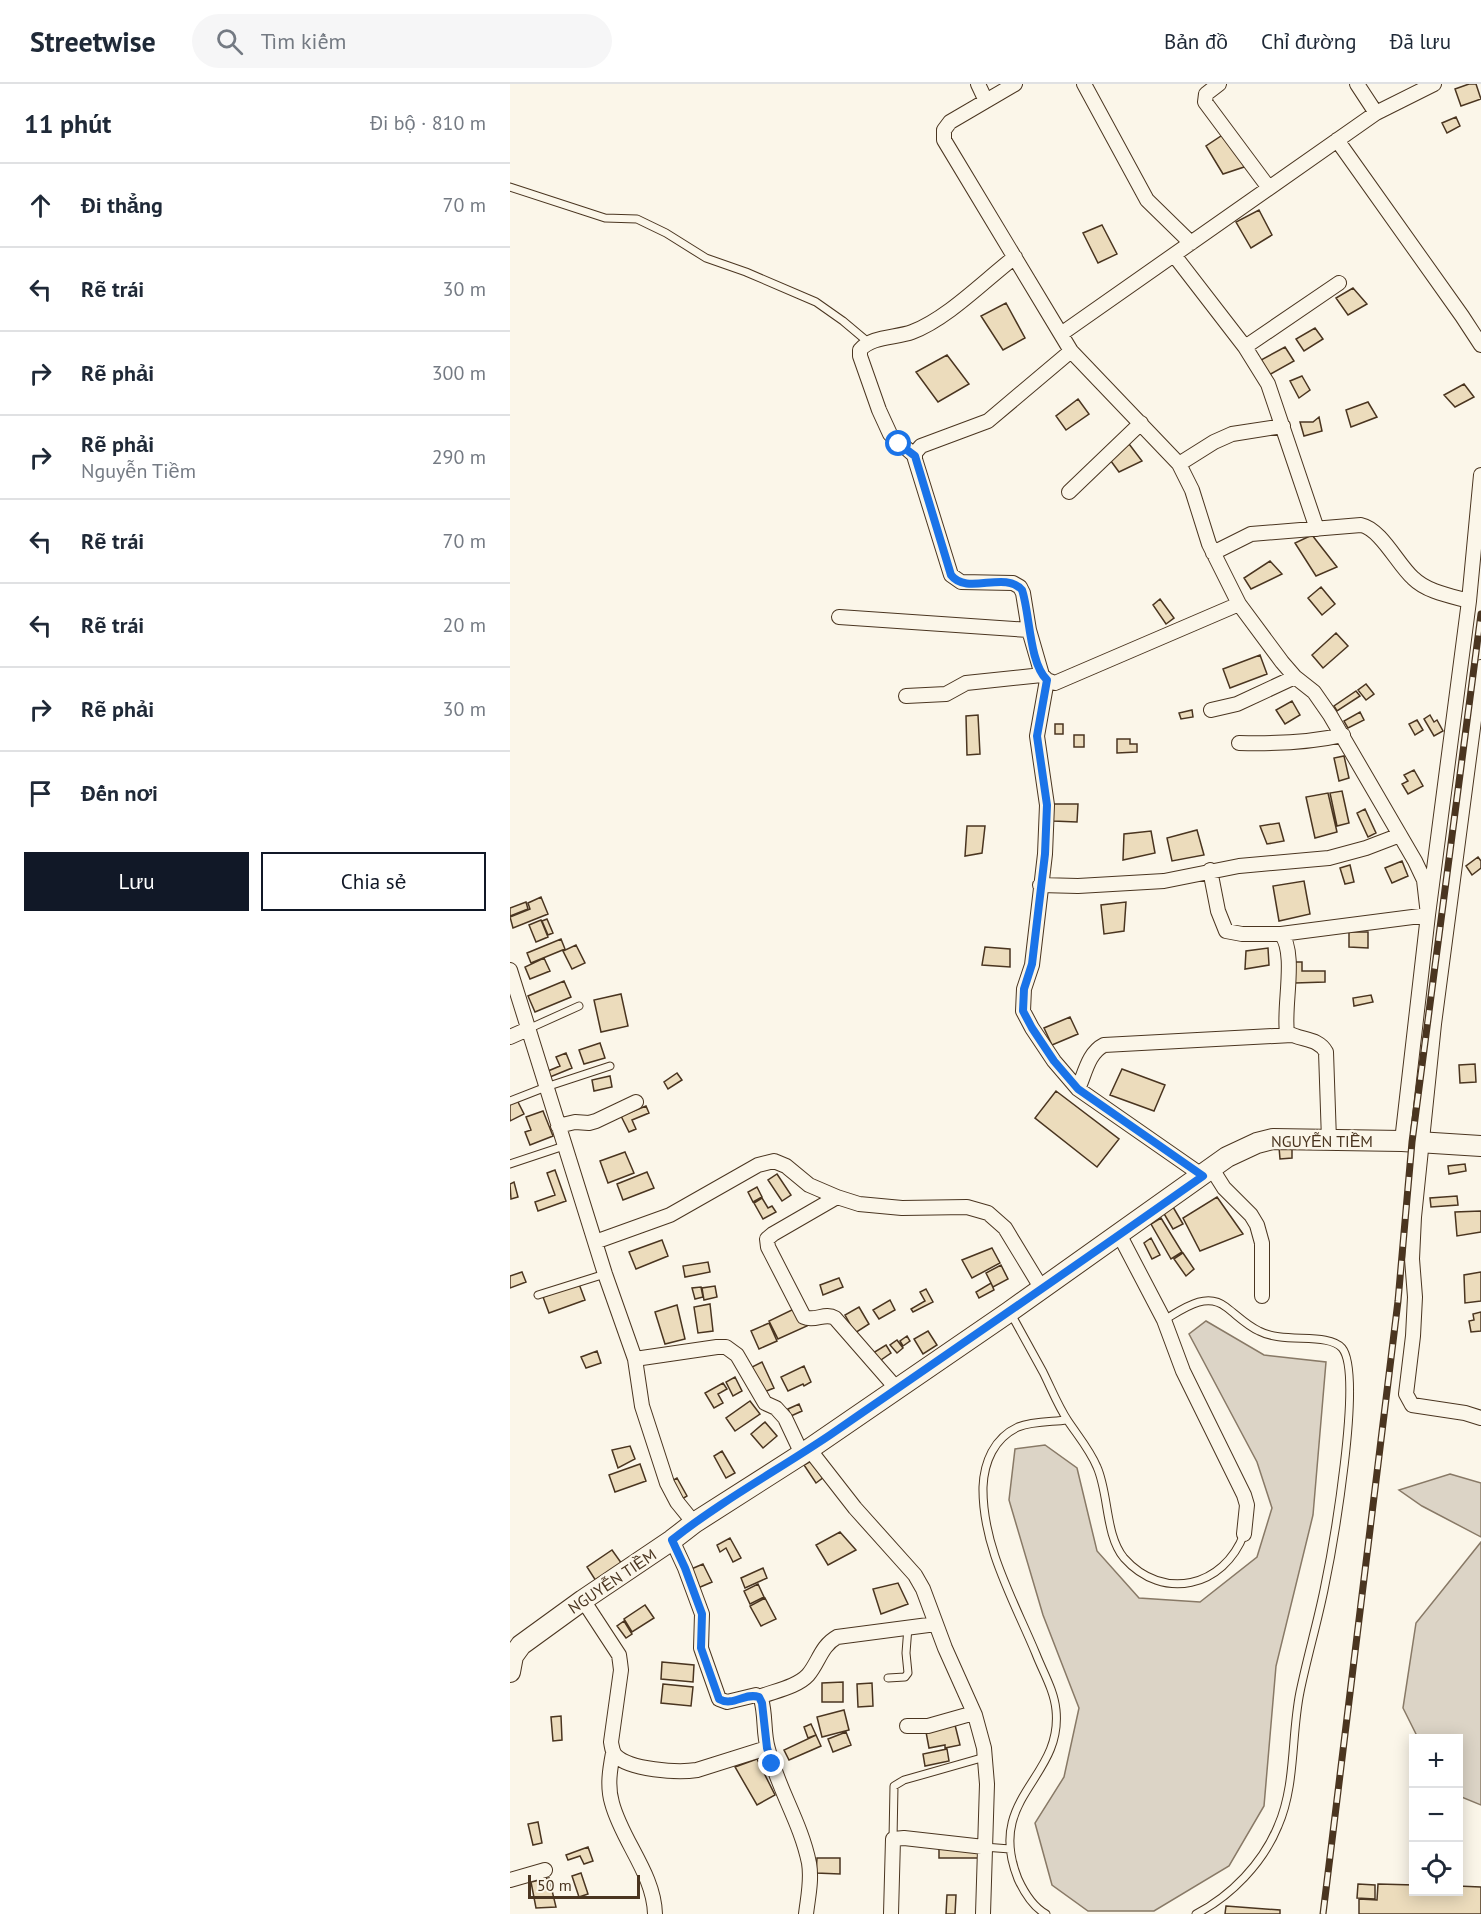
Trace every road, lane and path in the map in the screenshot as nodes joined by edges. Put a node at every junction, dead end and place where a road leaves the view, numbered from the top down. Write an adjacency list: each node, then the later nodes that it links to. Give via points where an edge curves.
1 (978, 84): 7 (street)
2 (1015, 84): 7 (street)
3 (1084, 84): 12 (street, via 1147,200)
4 (1219, 84): 11 (street, via 1206,93 1205,102)
5 (1357, 84): 8 (street)
6 (1434, 84): 8 (street)
7 (986, 101): 14 (street, via 950,122 944,130 944,140)
8 (1376, 112): 9 (street)
9 (1337, 140): 11 (street); 18 (street)
10 (510, 186): 17 (lane, via 605,218 638,219 706,258 816,302)
11 (1269, 188): 12 (street)
12 (1191, 243): 13 (street)
13 (1173, 255): 16 (street); 19 (street)
14 (1015, 257): 16 (street); 17 (street, via 940,317 913,332)
15 (1339, 283): 19 (street)
16 (1061, 334): 20 (street)
17 (868, 342): 23 (street, via 860,356 879,410 890,434)
18 (1481, 345)
19 (1245, 347): 22 (street, via 1268,384)
20 (1071, 351): 21 (street); 23 (street, via 988,421 921,446)
21 (1141, 423): 24 (street); 26 (street)
22 (1283, 426): 24 (street, via 1232,434); 27 (street)
23 (915, 456): 32 (street, via 951,575 961,582 1018,585)
24 (1179, 464): 28 (street)
25 (1481, 475): 29 (street)
26 (1069, 492)
27 (1317, 529): 28 (street, via 1251,534); 29 (street, via 1368,526 1414,580)
28 (1213, 552): 30 (street)
29 (1469, 602): 43 (street)
30 (1239, 604): 34 (street); 35 (street, via 1059,682)
31 (839, 617): 32 (street)
32 (1029, 630): 35 (street)
33 (1481, 667): 58 (street)
34 (1295, 677): 37 (street, via 1237,704); 38 (street, via 1314,692)
35 (1044, 678): 36 (street, via 966,683 946,694); 42 (street, via 1037,736 1047,805)
36 (906, 696)
37 (1211, 710)
38 (1343, 735): 39 (street, via 1314,742); 40 (street)
39 (1239, 743)
40 (1400, 835): 41 (street, via 1329,858); 43 (street, via 1424,880)
41 (1210, 870): 42 (street, via 1164,881); 44 (street, via 1226,931)
42 (1040, 885): 52 (street, via 1023,1011 1054,1061)
43 (1428, 915): 44 (street); 57 (street)
44 (1281, 934): 48 (street, via 1288,953 1286,1025)
45 (510, 970): 47 (street)
46 (579, 1006): 47 (lane)
47 (528, 1029): 49 (street); 51 (street)
48 (1292, 1035): 52 (street, via 1104,1045 1090,1058); 56 (street, via 1319,1044 1326,1052)
49 (510, 1037)
50 (610, 1066): 51 (lane)
51 (546, 1087): 53 (lane); 55 (street)
52 (1078, 1089): 62 (street)
53 (510, 1101)
54 (636, 1102): 55 (street, via 596,1121)
55 (558, 1126): 59 (street)
56 (1329, 1140): 57 (street, NGUYỄN TIỀM); 62 (street, NGUYỄN TIỀM, via 1257,1143 1227,1157)
57 (1402, 1141): 58 (street, NGUYỄN TIỀM)
58 (1422, 1143): 60 (street, NGUYỄN TIỀM); 74 (street, via 1412,1259 1413,1336 1406,1394 1412,1405)
59 (564, 1146): 61 (lane); 65 (street)
60 (1481, 1146)
61 (510, 1164)
62 (1208, 1173): 64 (street, NGUYỄN TIỀM); 69 (street, via 1257,1225 1262,1243)
63 (837, 1197): 65 (street, via 769,1161 684,1209); 67 (street, via 885,1207 982,1210 1005,1228); 73 (street, via 773,1234 767,1239 768,1247 804,1317 835,1318)
64 (1119, 1234): 67 (street, NGUYỄN TIỀM); 71 (street)
65 (595, 1242): 66 (street)
66 (605, 1274): 68 (lane); 72 (street)
67 (1042, 1289): 70 (street, NGUYỄN TIỀM)
68 (538, 1295)
69 (1262, 1296)
70 (1009, 1312): 73 (street, NGUYỄN TIỀM); 75 (lane)
71 (1164, 1320): 78 (street, via 1183,1371 1244,1495); 101 (lane, via 1196,1302 1216,1302 1270,1336 1336,1343 1350,1369 1338,1507 1325,1588 1299,1694 1284,1812 1257,1862 1225,1895)
72 (635, 1359): 76 (street, via 717,1347 731,1349 765,1403 785,1418); 77 (street, via 642,1406 668,1483)
73 (897, 1389): 76 (street, NGUYỄN TIỀM)
74 (1481, 1418)
75 (1067, 1420): 78 (lane, via 1097,1467 1116,1544 1137,1570 1168,1583 1198,1581 1225,1565); 93 (lane, via 1033,1423 1013,1430 995,1447 984,1476 985,1513 993,1551 1056,1708 1053,1744 1018,1804 1010,1831)
76 (805, 1451): 77 (street, NGUYỄN TIỀM); 81 (street, via 915,1575)
77 (694, 1523): 79 (street, NGUYỄN TIỀM)
78 (1245, 1534)
79 (672, 1540): 80 (street, NGUYỄN TIỀM); 85 (street, via 702,1614 701,1648 719,1699 727,1702 752,1695)
80 (583, 1600): 83 (street, NGUYỄN TIỀM, via 521,1645 513,1656); 89 (street, via 619,1655 621,1670 610,1742)
81 (936, 1624): 82 (street); 86 (street)
82 (908, 1627): 84 (lane, via 908,1673 905,1677); 85 (street, via 837,1637 825,1645 803,1679)
83 (510, 1672)
84 (888, 1678)
85 (759, 1697): 88 (street)
86 (974, 1713): 87 (street, via 927,1726); 90 (street)
87 (907, 1726)
88 (767, 1748): 89 (street, via 688,1771 625,1763); 97 (street, via 809,1864)
89 (613, 1753): 96 (street, via 609,1774 612,1804 648,1883)
90 (985, 1757): 91 (lane, via 894,1786); 92 (street)
91 (893, 1839): 92 (street); 98 (street)
92 (984, 1847): 93 (lane); 99 (street)
93 (1010, 1849): 100 (lane, via 1022,1887)
94 (545, 1870): 95 (street)
95 (510, 1880)
96 (655, 1914)
97 (806, 1914)
98 (891, 1914)
99 (983, 1914)
100 (1046, 1914)
101 (1196, 1914)

